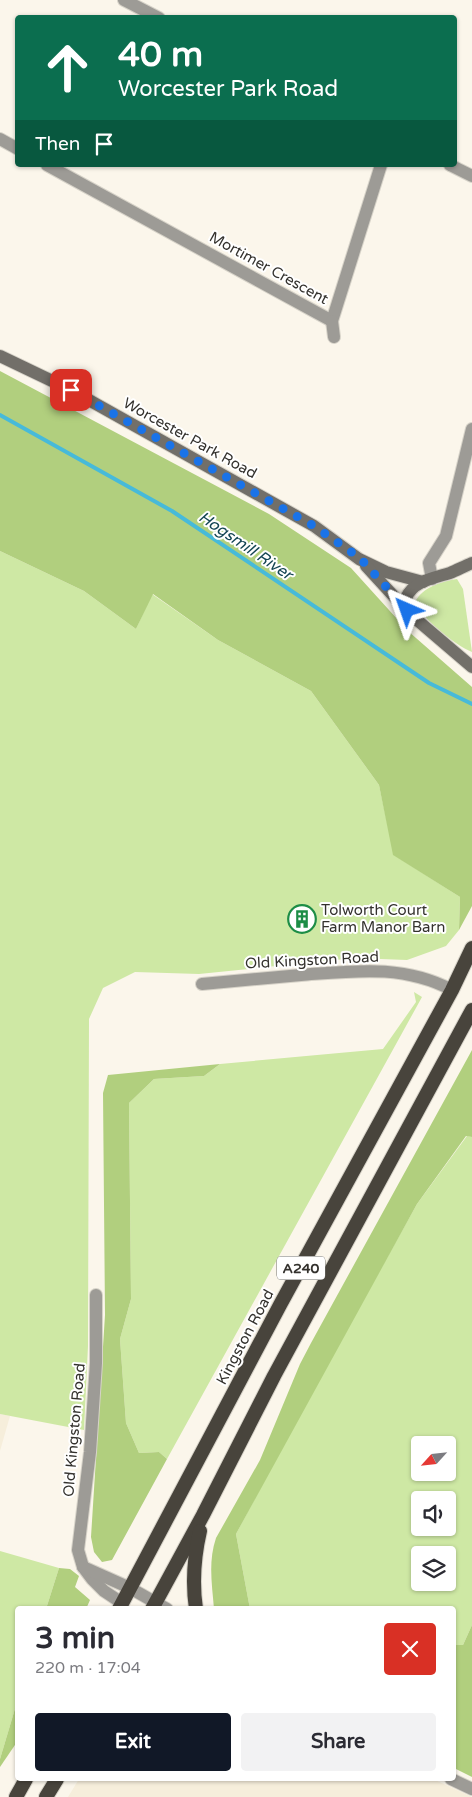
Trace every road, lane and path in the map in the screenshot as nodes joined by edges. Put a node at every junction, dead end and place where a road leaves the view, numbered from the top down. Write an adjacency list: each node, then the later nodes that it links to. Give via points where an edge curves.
1 (124, 0): 2 (street)
2 (152, 15)
3 (0, 139): 4 (street)
4 (15, 147)
5 (51, 167): 9 (street, Mortimer Crescent)
6 (380, 167): 9 (street, Mortimer Crescent)
7 (454, 167): 8 (street)
8 (472, 176)
9 (332, 321): 10 (street)
10 (334, 337)
11 (0, 356): 13 (main road, Worcester Park Road, via 80,395 314,526)
12 (472, 429): 15 (street, via 446,536 429,563)
13 (360, 558): 15 (main road, via 386,572); 16 (main road)
14 (472, 563): 15 (main road)
15 (427, 580): 16 (main road, via 408,593)
16 (407, 610): 17 (main road)
17 (469, 662)
18 (472, 948): 20 (highway, Kingston Road / A240)
19 (202, 984): 20 (street, Old Kingston Road, via 375,970 406,974)
20 (452, 990): 25 (highway, Kingston Road / A240)
21 (472, 1010): 23 (highway, A240, via 278,1368)
22 (96, 1295): 24 (street, Old Kingston Road, via 96,1363 90,1452 78,1550)
23 (203, 1515): 29 (highway, A240); 30 (highway, via 193,1576)
24 (83, 1567): 25 (street); 26 (street)
25 (130, 1588): 27 (highway, Kingston Road / A240); 28 (street)
26 (123, 1606)
27 (124, 1606)
28 (157, 1606)
29 (159, 1606)
30 (196, 1606)
31 (25, 1781): 35 (highway)
32 (56, 1781): 36 (highway)
33 (455, 1781): 34 (street)
34 (472, 1789)
35 (16, 1797)
36 (46, 1797)

